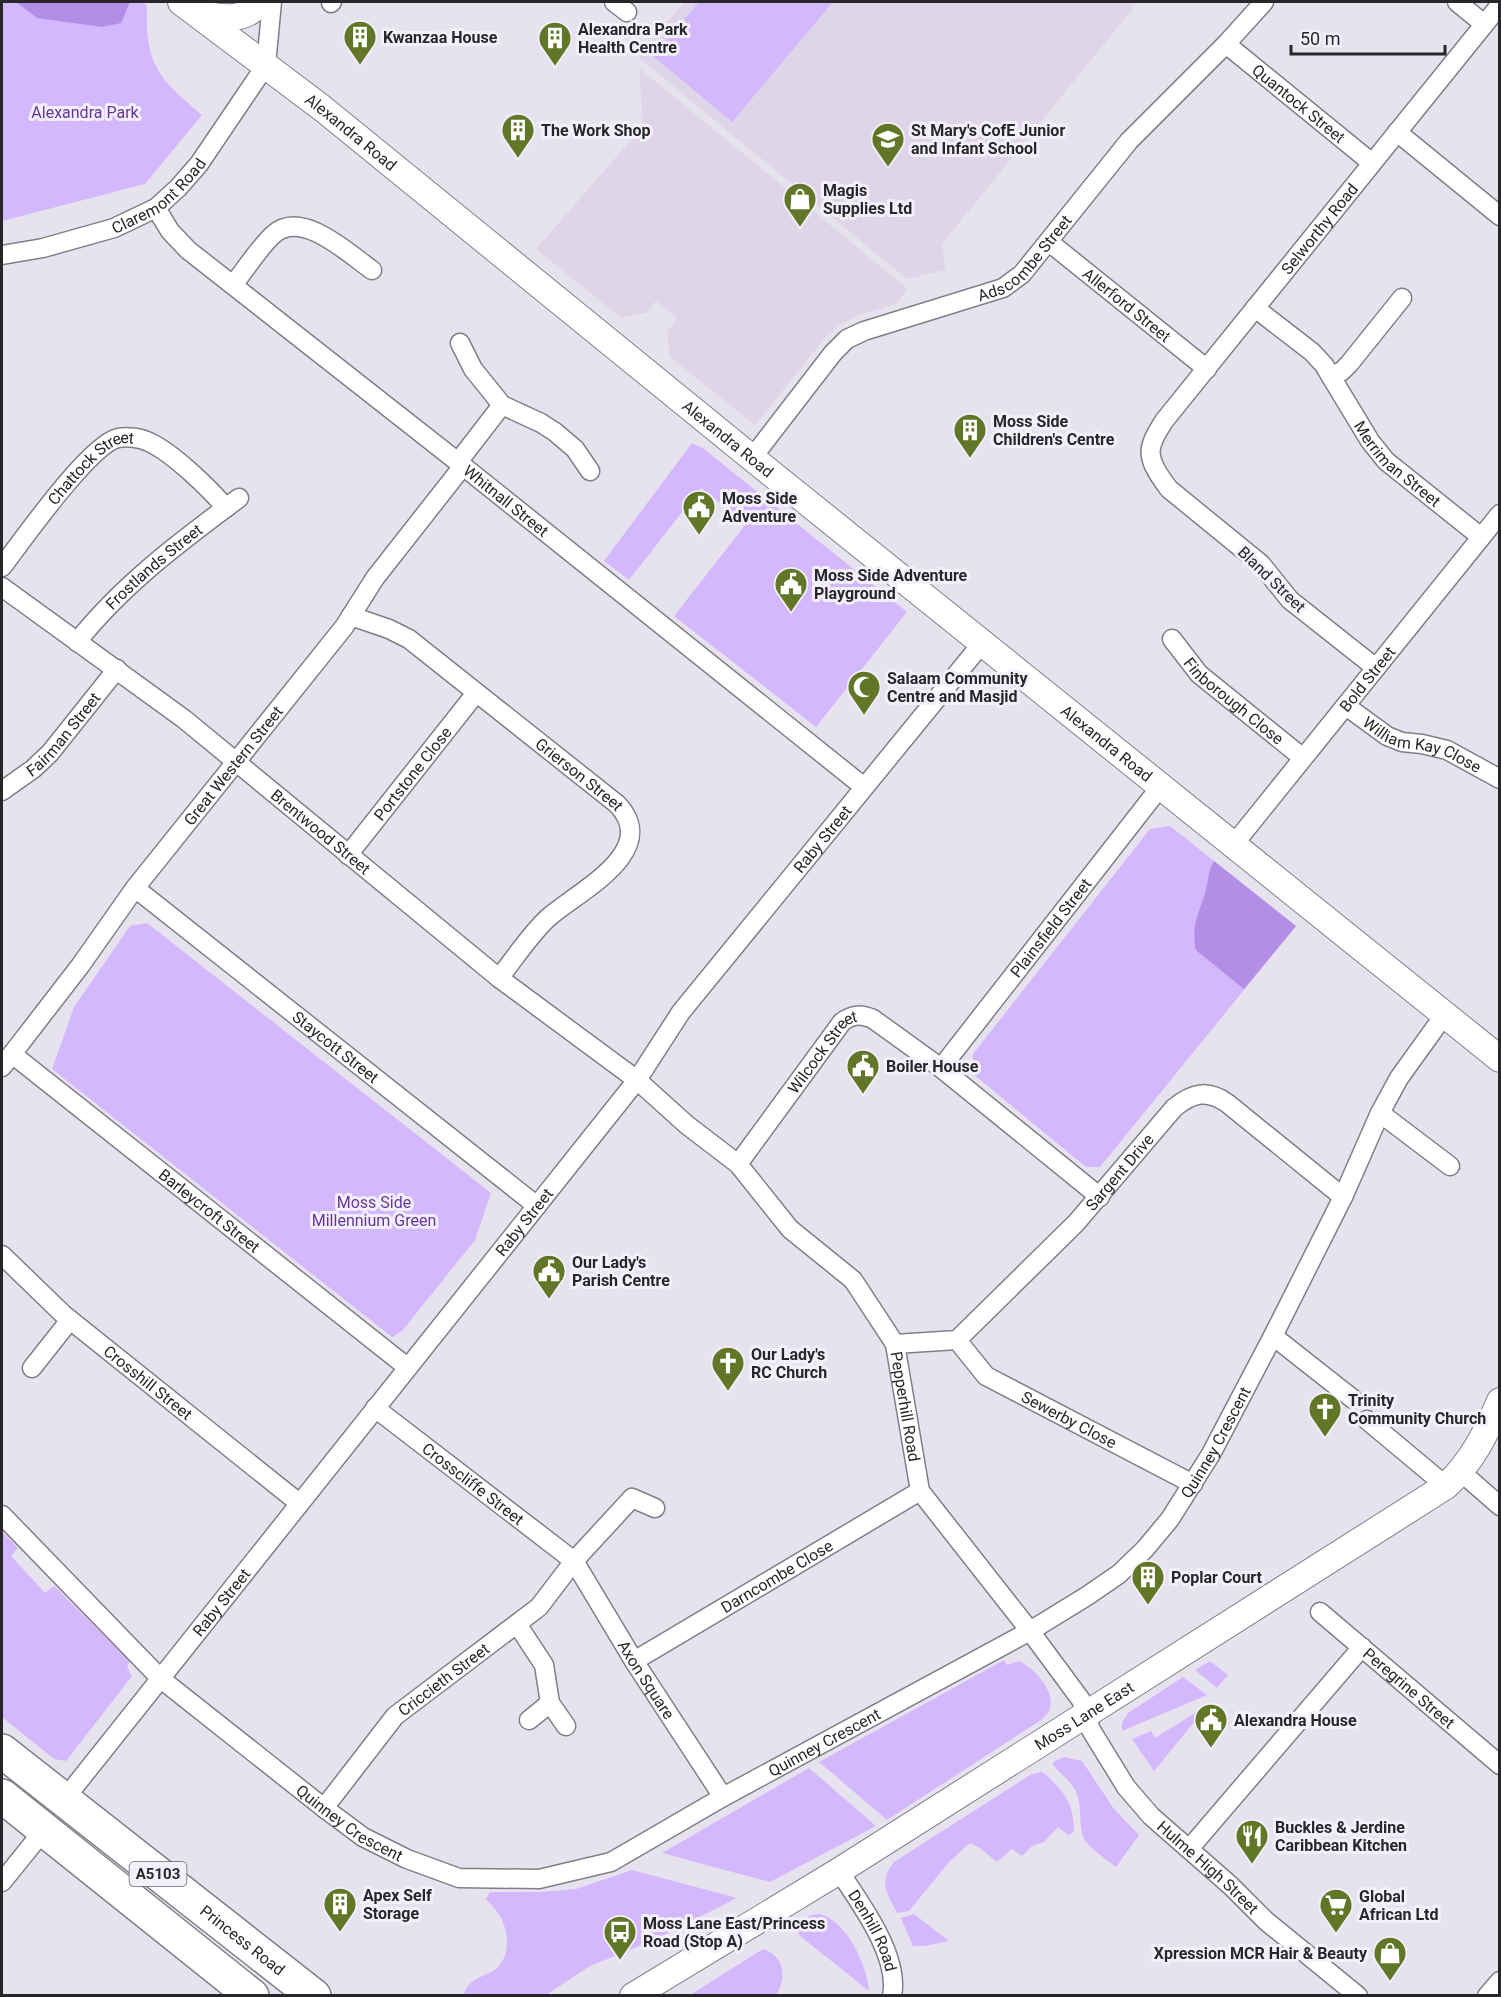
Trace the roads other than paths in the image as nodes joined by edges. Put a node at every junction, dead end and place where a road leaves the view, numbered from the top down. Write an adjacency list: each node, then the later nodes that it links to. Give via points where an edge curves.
1 (260, 2): 6 (street, via 243,16 216,17)
2 (272, 2): 9 (street)
3 (1264, 2): 8 (street, Adscombe Street)
4 (1456, 2): 7 (street)
5 (1500, 5): 7 (street, Selworthy Road)
6 (189, 7): 9 (street, Alexandra Road)
7 (1484, 24): 10 (street, Selworthy Road)
8 (1226, 44): 11 (street, Quantock Street); 14 (street, Adscombe Street, via 1129,141)
9 (266, 65): 12 (street, Claremont Road, via 199,164); 25 (street, Alexandra Road)
10 (1397, 132): 11 (street, Selworthy Road); 13 (street)
11 (1372, 163): 19 (street, Selworthy Road)
12 (156, 208): 15 (street, Claremont Road, via 93,235); 17 (street, Whitnall Street, via 188,250)
13 (1500, 216)
14 (1049, 242): 21 (street, Allerford Street); 25 (street, Adscombe Street, via 1022,274 1003,288 847,339)
15 (2, 255)
16 (372, 270): 17 (street, via 331,239 287,226 274,233)
17 (233, 285): 26 (street, Whitnall Street)
18 (1401, 297): 22 (street, via 1349,364)
19 (1255, 308): 21 (street, Selworthy Road); 22 (street, Merriman Street, via 1311,352)
20 (460, 343): 23 (street, via 473,369)
21 (1207, 369): 24 (street, Selworthy Road, via 1164,422 1151,445)
22 (1331, 377): 30 (street, Merriman Street, via 1386,462)
23 (501, 405): 26 (street, Great Western Street); 27 (street, via 555,432 575,449)
24 (1151, 456): 37 (street, Bland Street, via 1169,489 1261,564 1290,600)
25 (752, 458): 36 (street, Alexandra Road)
26 (461, 464): 33 (street, Great Western Street); 45 (street, Whitnall Street)
27 (590, 471)
28 (232, 503): 31 (street, Chattock Street, via 148,442 116,438 83,464); 35 (street, Frostlands Street, via 153,563)
29 (1500, 514): 30 (street, Bold Street)
30 (1481, 537): 37 (street, Bold Street)
31 (2, 567)
32 (2, 587): 35 (street, Brentwood Street)
33 (351, 616): 39 (street, Grierson Street, via 409,639); 42 (street, Great Western Street)
34 (1172, 639): 41 (street, Finborough Close, via 1198,674)
35 (77, 642): 38 (street, Brentwood Street)
36 (983, 642): 44 (street, Alexandra Road); 45 (street, Raby Street)
37 (1376, 668): 40 (street, Bold Street)
38 (117, 669): 42 (street, Brentwood Street); 46 (street, Fairman Street, via 50,753)
39 (476, 693): 48 (street, Portstone Close); 50 (street, Grierson Street, via 617,804 630,822 629,842 620,860 548,918)
40 (1346, 705): 41 (street, Bold Street); 43 (street, William Kay Close, via 1387,736 1447,750)
41 (1303, 758): 47 (street, Bold Street)
42 (236, 763): 48 (street, Brentwood Street); 49 (street, Great Western Street)
43 (1500, 779)
44 (1161, 786): 47 (street, Alexandra Road); 54 (street, Plainsfield Street)
45 (864, 787): 55 (street, Raby Street, via 681,1012)
46 (2, 791)
47 (1234, 844): 51 (street, Alexandra Road)
48 (348, 855): 50 (street, Brentwood Street)
49 (135, 888): 53 (street, Great Western Street); 61 (street, Staycott Street)
50 (499, 978): 55 (street, Brentwood Street)
51 (1445, 1014): 52 (street, Alexandra Road); 56 (street, Quinney Crescent, via 1399,1078)
52 (1500, 1059)
53 (7, 1060): 67 (street, Barleycroft Street)
54 (941, 1068): 57 (street, Wilcock Street, via 873,1019 851,1016 842,1022); 59 (street, Wilcock Street)
55 (637, 1080): 57 (street, Pepperhill Road); 61 (street, Raby Street)
56 (1380, 1113): 58 (street); 60 (street, Quinney Crescent)
57 (738, 1164): 66 (street, Pepperhill Road, via 790,1229 853,1281)
58 (1450, 1166)
59 (1100, 1197): 60 (street, Sargent Drive, via 1174,1108 1184,1099 1208,1093 1227,1103); 65 (street, Sargent Drive)
60 (1343, 1197): 64 (street, Quinney Crescent)
61 (537, 1206): 67 (street, Raby Street)
62 (2, 1255): 63 (street, Crosshill Street)
63 (70, 1320): 68 (street); 76 (street, Crosshill Street)
64 (1274, 1336): 69 (street); 74 (street, Quinney Crescent)
65 (957, 1340): 66 (street); 74 (street, Sewerby Close, via 986,1376)
66 (895, 1344): 75 (street, Pepperhill Road)
67 (406, 1367): 71 (street, Raby Street)
68 (32, 1368)
69 (1353, 1399)
70 (1500, 1401): 73 (street, Moss Lane East, via 1480,1444)
71 (375, 1408): 76 (street, Raby Street); 80 (street, Crosscliffe Street)
72 (1367, 1420): 73 (street)
73 (1454, 1479): 77 (street); 88 (street, Moss Lane East)
74 (1193, 1484): 83 (street, Quinney Crescent, via 1170,1519 1119,1574)
75 (920, 1491): 83 (street, Pepperhill Road); 85 (street, Darncombe Close)
76 (299, 1503): 86 (street, Raby Street)
77 (1500, 1506)
78 (655, 1508): 80 (street, Criccieth Street, via 632,1498)
79 (2, 1515): 86 (street, Quinney Crescent)
80 (574, 1561): 82 (street, Criccieth Street, via 539,1607); 85 (street, Axon Square)
81 (1320, 1612): 84 (street, Peregrine Street)
82 (517, 1624): 87 (street, via 544,1665); 96 (street, Criccieth Street, via 395,1716)
83 (1030, 1631): 88 (street, Pepperhill Road, via 1081,1700); 94 (street, Quinney Crescent)
84 (1362, 1647): 92 (street, Peregrine Street); 98 (street)
85 (634, 1661): 94 (street, Axon Square)
86 (161, 1679): 95 (street, Raby Street); 96 (street, Quinney Crescent)
87 (550, 1703): 89 (street); 90 (street)
88 (1086, 1716): 98 (street, Hulme High Street, via 1091,1731 1134,1798); 99 (street, Moss Lane East)
89 (529, 1720)
90 (566, 1726)
91 (2, 1751): 95 (highway, Princess Road / A5103)
92 (1500, 1765)
93 (2, 1796): 97 (highway, A5103)
94 (723, 1797): 96 (street, Quinney Crescent, via 611,1862 539,1880 459,1878 363,1837)
95 (63, 1801): 103 (highway, Princess Road / A5103)
96 (324, 1808)
97 (44, 1830): 100 (street); 102 (highway, A5103)
98 (1189, 1849): 106 (street, Hulme High Street, via 1273,1927)
99 (839, 1871): 104 (street, Moss Lane East); 105 (street, Denhill Road, via 878,1934 893,1973)
100 (2, 1882)
101 (1500, 1981): 107 (street)
102 (252, 1995)
103 (314, 1995)
104 (633, 1995)
105 (892, 1995)
106 (1358, 1995)
107 (1487, 1995)

